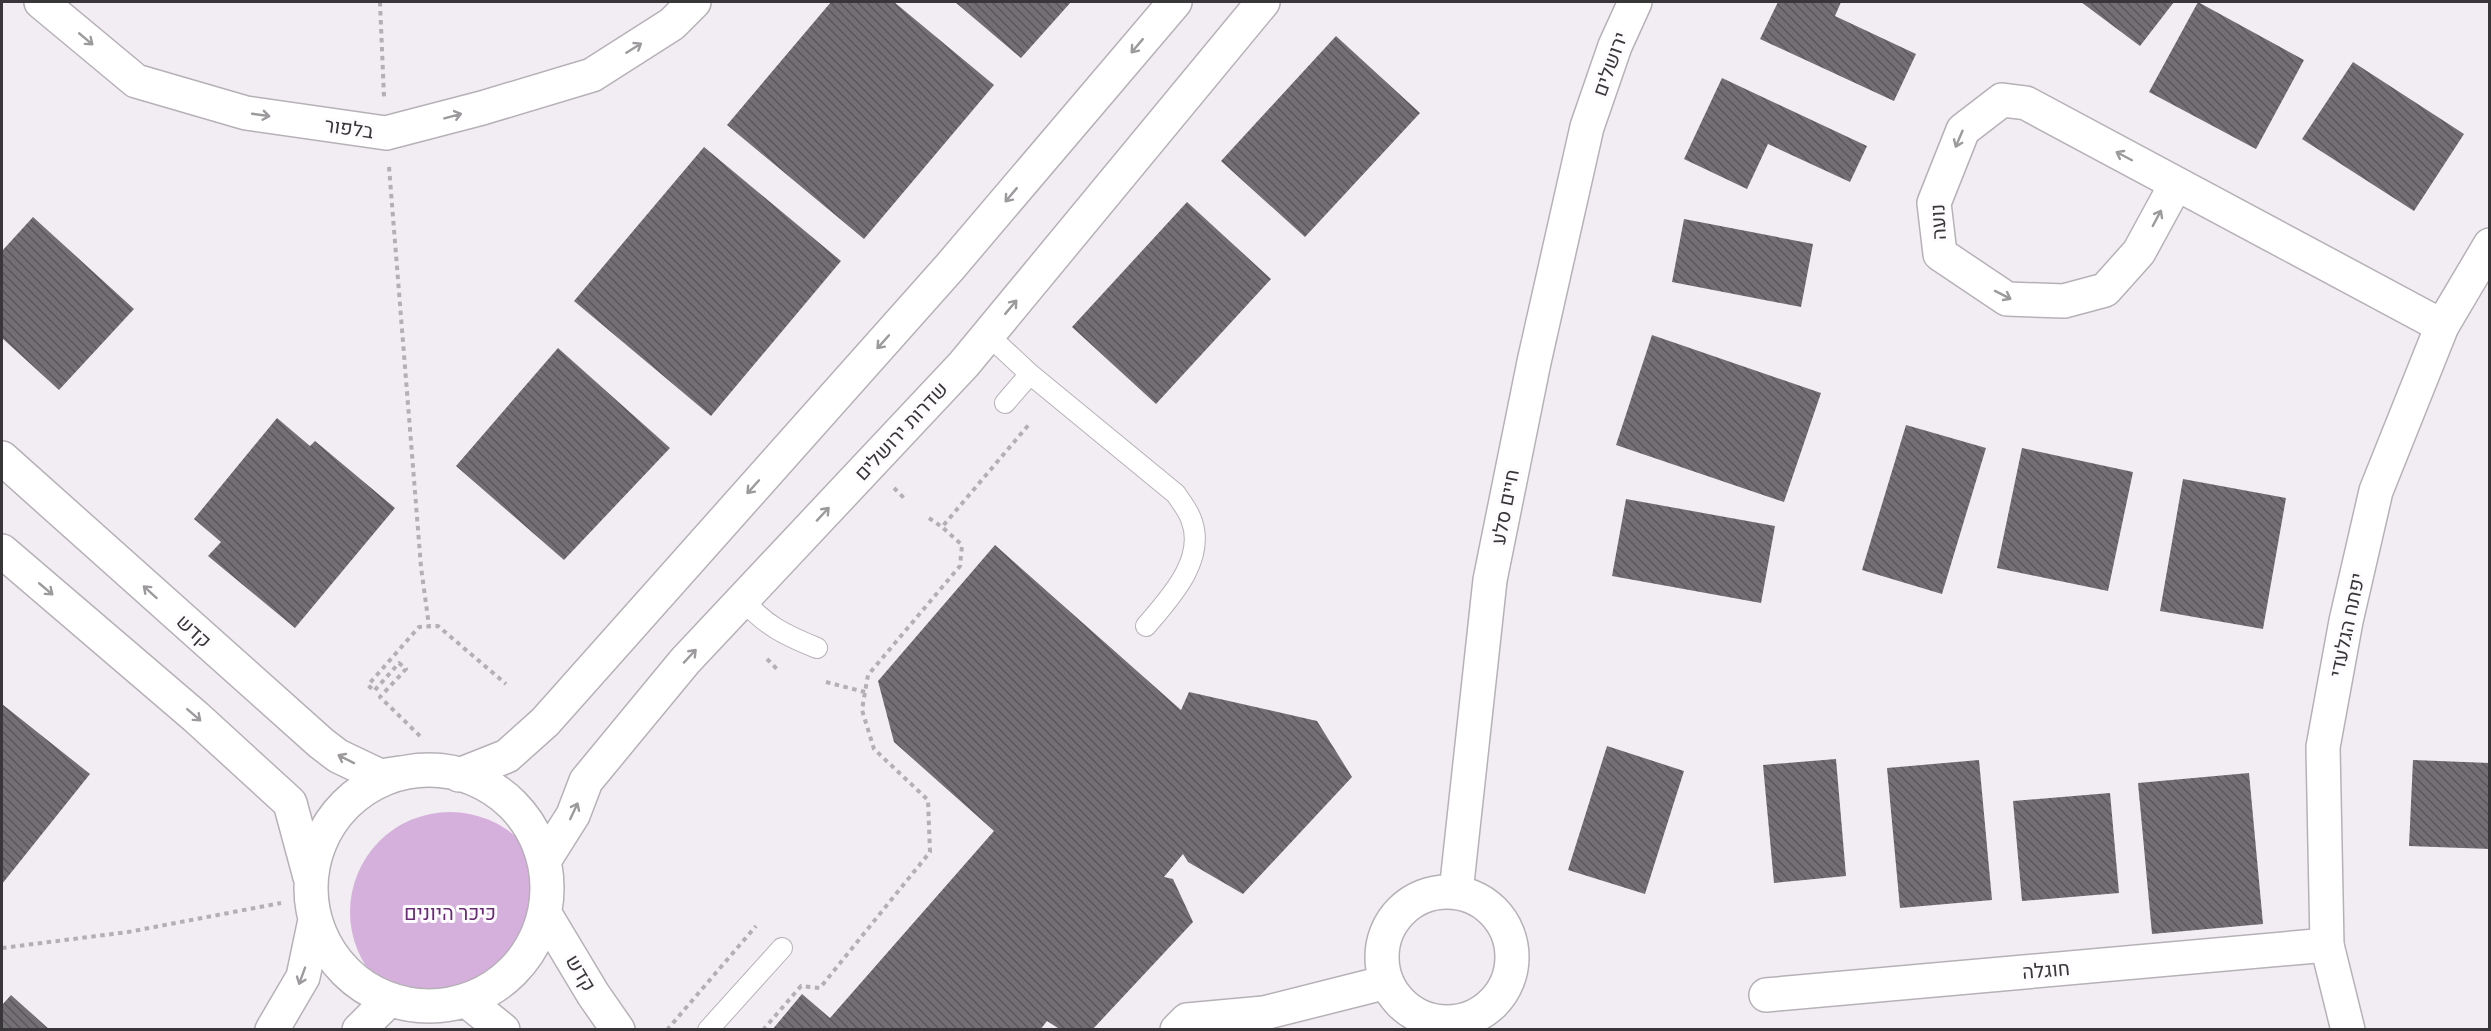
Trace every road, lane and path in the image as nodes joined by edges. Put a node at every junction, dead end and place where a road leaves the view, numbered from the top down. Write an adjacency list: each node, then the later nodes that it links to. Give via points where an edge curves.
1 (41, 2): 8 (street, בלפור, one-way to 8, via 136,81 246,113)
2 (380, 2): 8 (path)
3 (694, 2): 8 (street, בלפור, one-way to 3, via 592,75 672,24)
4 (1174, 2): 29 (street, one-way to 29, via 949,268 545,722 507,756)
5 (1263, 2): 12 (street, שדרות ירושלים, one-way to 5)
6 (1635, 2): 7 (street, ירושלים)
7 (1587, 127): 32 (street, חיים סלע, via 1490,580)
8 (386, 133): 21 (path)
9 (2176, 184): 9 (street, נועה, one-way to 9, via 2026,103 2002,100 1963,130 1942,182 1934,203 1940,254 2007,299 2064,301 2105,290 2139,252); 11 (street, נועה)
10 (2490, 245): 11 (street, יפתח הגלעדי)
11 (2442, 326): 37 (street, יפתח הגלעדי, via 2376,492 2346,621 2323,747)
12 (988, 335): 13 (lane); 20 (street, שדרות ירושלים, one-way to 12)
13 (1030, 374): 14 (lane); 22 (lane, via 1176,494 1192,520 1194,549 1187,572)
14 (1005, 403)
15 (1033, 419): 18 (path)
16 (2, 458): 28 (street, קדש, one-way to 16, via 380,776 321,744)
17 (929, 518): 18 (path)
18 (942, 527): 26 (path, via 962,545 960,566 868,675)
19 (2, 551): 31 (street, one-way to 31, via 290,803)
20 (743, 600): 23 (lane, via 777,632); 30 (street, שדרות ירושלים, one-way to 20, via 573,815 586,781 685,661)
21 (429, 626): 25 (path, via 438,626); 27 (path, via 419,627 368,685 374,691 399,663 406,669 380,697)
22 (1146, 626)
23 (817, 648)
24 (826, 682): 26 (path)
25 (506, 684)
26 (865, 692): 51 (path, via 862,710 874,749 928,800 930,852 820,988 801,986)
27 (420, 735)
28 (400, 773): 29 (street, via 438,770); 31 (street, via 366,788 338,813 318,845)
29 (459, 775): 30 (street, via 478,780 512,802 536,836)
30 (544, 861): 34 (street, via 548,874)
31 (311, 882): 35 (street)
32 (1456, 892): 40 (street, via 1436,892 1418,898 1390,925 1383,944); 44 (street, via 1476,898 1493,911 1506,928 1512,947 1505,988)
33 (281, 903): 38 (path, via 128,932)
34 (545, 914): 43 (street, via 530,952 503,982); 48 (street, קדש)
35 (315, 920): 42 (street, via 331,954 356,981); 45 (street, one-way to 45, via 303,977)
36 (756, 926): 49 (path)
37 (2327, 945): 41 (street, חוגלה); 53 (street, יפתח הגלעדי)
38 (2, 948)
39 (782, 948): 50 (lane)
40 (1387, 982): 44 (street, via 1406,1006 1433,1021); 52 (street, via 1264,1013 1187,1020)
41 (1766, 995)
42 (389, 1000): 43 (street, via 427,1007); 46 (street)
43 (467, 1001): 47 (street)
44 (1476, 1023)
45 (272, 1029)
46 (359, 1029)
47 (503, 1029)
48 (618, 1029)
49 (667, 1029)
50 (708, 1029)
51 (763, 1029)
52 (1177, 1029)
53 (2348, 1029)

